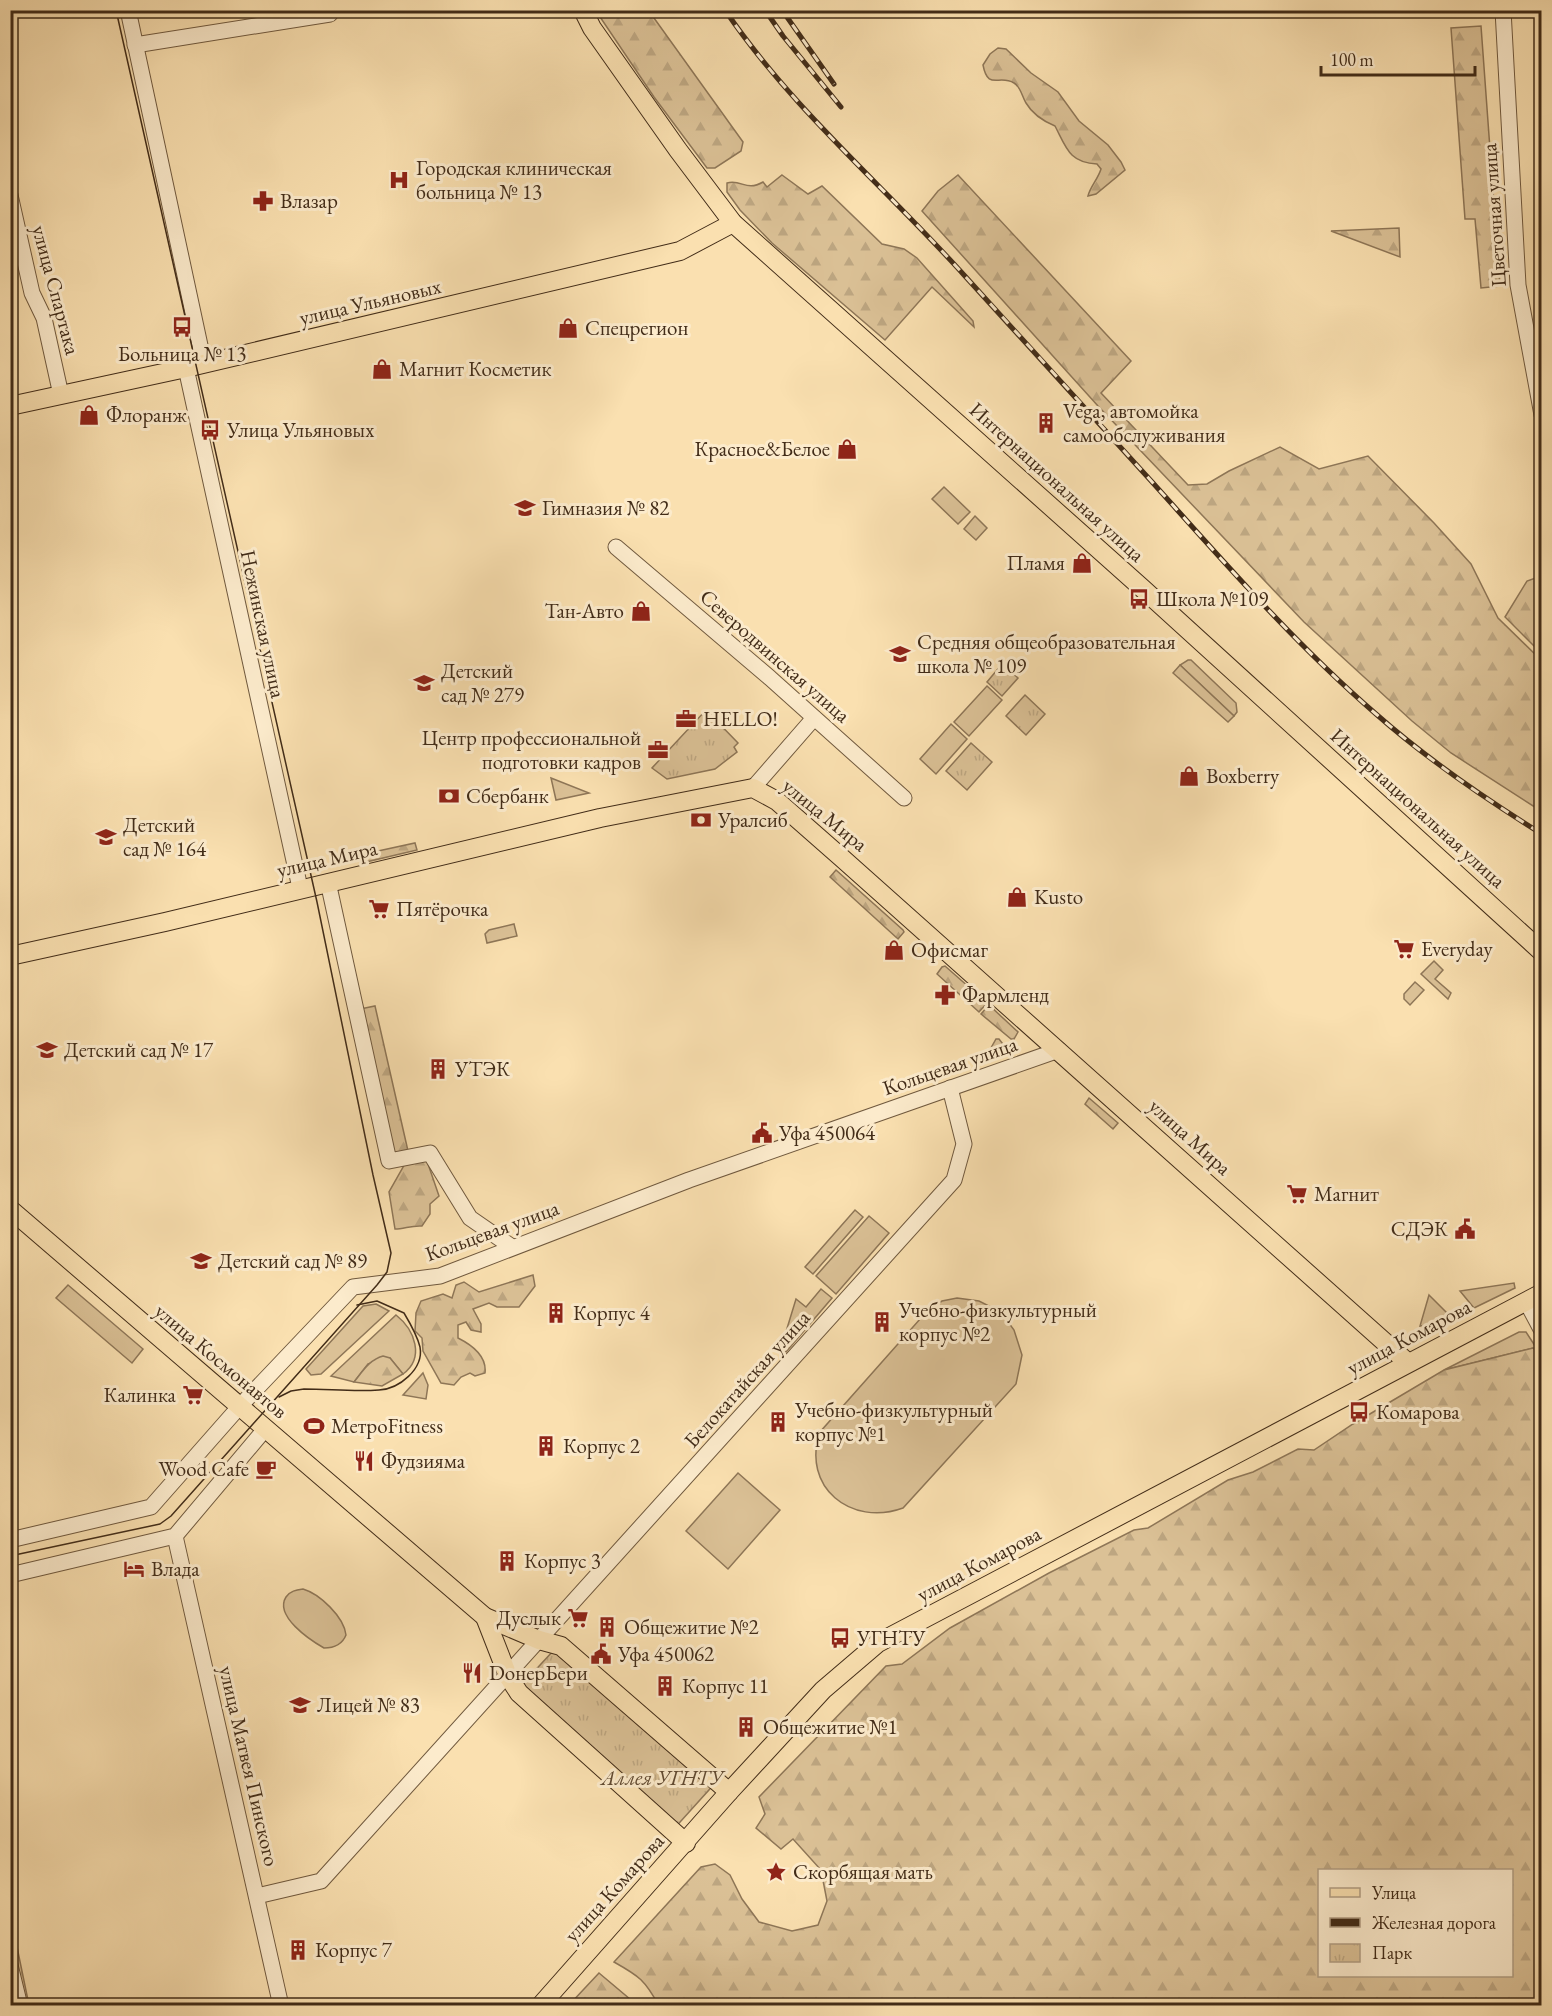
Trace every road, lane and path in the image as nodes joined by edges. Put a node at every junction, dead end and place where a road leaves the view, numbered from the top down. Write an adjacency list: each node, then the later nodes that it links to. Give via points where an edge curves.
1 (128, 10): 5 (street, Нежинская улица)
2 (583, 10): 7 (main road, Интернациональная улица)
3 (1503, 10): 11 (street, Цветочная улица, via 1518,285)
4 (330, 14): 5 (street)
5 (135, 45): 8 (street, Нежинская улица)
6 (10, 195): 9 (street, улица Спартака)
7 (733, 223): 8 (main road, улица Ульяновых, via 680,251); 18 (main road, Интернациональная улица, via 1116,564)
8 (195, 366): 9 (main road, улица Ульяновых); 17 (street, Нежинская улица)
9 (61, 395): 10 (main road, улица Ульяновых)
10 (10, 405)
11 (1542, 415)
12 (616, 547): 13 (street, Северодвинская улица)
13 (814, 718): 14 (street); 15 (street, Северодвинская улица)
14 (753, 788): 16 (main road, улица Мира, via 600,818); 20 (main road, улица Мира, via 777,801 809,828)
15 (904, 798)
16 (328, 882): 17 (main road, улица Мира); 23 (street, via 389,1161 430,1153 470,1218)
17 (300, 888): 19 (main road, улица Мира)
18 (1542, 952)
19 (10, 956)
20 (1059, 1050): 21 (street, Кольцевая улица); 26 (main road, улица Мира)
21 (950, 1088): 23 (street, Кольцевая улица); 33 (street, Белокатайская улица, via 964,1144 954,1180)
22 (10, 1209): 27 (main road, улица Космонавтов)
23 (512, 1247): 27 (street, Кольцевая улица, via 440,1276 353,1287)
24 (1534, 1297): 25 (street); 26 (main road, улица Комарова)
25 (1542, 1331)
26 (1407, 1362): 35 (main road, улица Комарова, via 878,1643 824,1690)
27 (240, 1406): 28 (main road, улица Космонавтов); 30 (street, Кольцевая улица, via 151,1507)
28 (266, 1428): 29 (street); 32 (main road, улица Космонавтов)
29 (175, 1536): 31 (street); 37 (street, улица Матвея Пинского)
30 (10, 1540)
31 (10, 1575)
32 (485, 1617): 33 (main road, улица Космонавтов); 34 (main road, улица Космонавтов)
33 (539, 1640): 34 (street, Белокатайская улица); 35 (main road, улица Космонавтов, via 561,1646)
34 (508, 1676): 36 (main road, улица Космонавтов, via 519,1693); 37 (street, Белокатайская улица, via 321,1881)
35 (729, 1792): 36 (main road, улица Комарова)
36 (686, 1843): 41 (main road, улица Комарова)
37 (257, 1896): 40 (street, улица Матвея Пинского)
38 (10, 1965): 39 (street)
39 (20, 2006)
40 (281, 2006)
41 (540, 2006)

